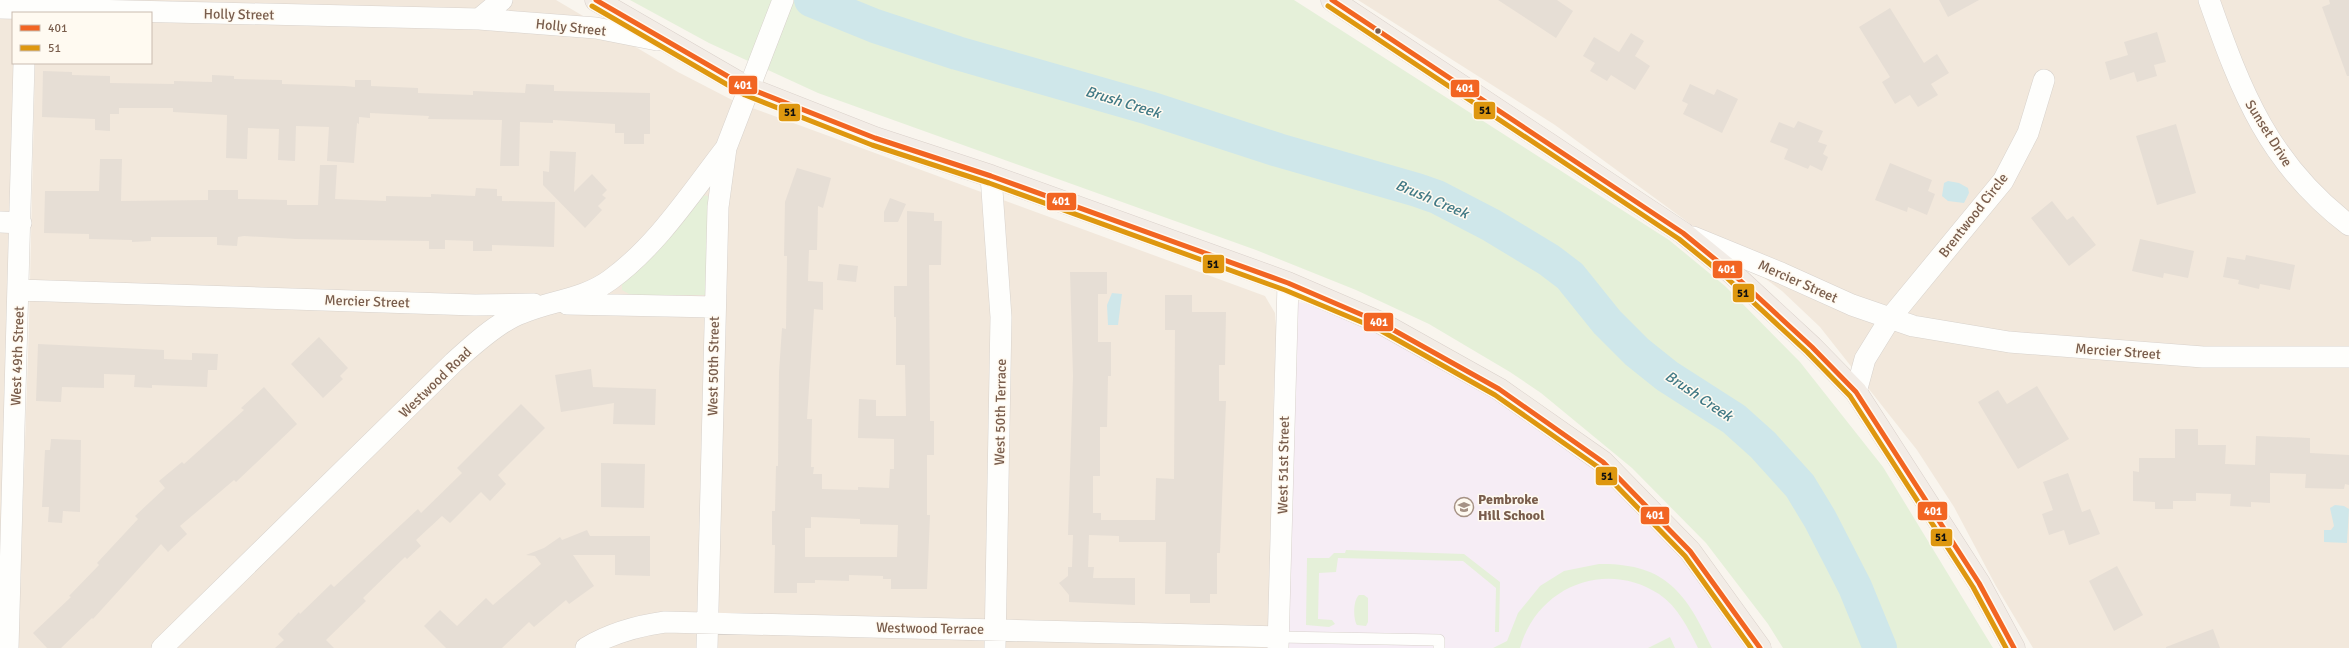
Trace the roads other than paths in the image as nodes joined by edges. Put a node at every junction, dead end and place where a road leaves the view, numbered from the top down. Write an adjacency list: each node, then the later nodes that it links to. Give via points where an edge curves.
1 (502, 0): 8 (street)
2 (596, 0): 9 (highway)
3 (783, 0): 12 (street, West 50th Street)
4 (1332, 0): 18 (highway)
5 (2209, 0): 17 (street, Sunset Drive, via 2236,78 2258,122 2294,174 2329,210)
6 (26, 7): 7 (street, Holly Street); 8 (street, Holly Street)
7 (0, 8)
8 (479, 19): 9 (street, Holly Street, via 596,28)
9 (663, 39): 12 (highway)
10 (24, 64): 16 (street, West 49th Street)
11 (2044, 80): 23 (street, Brentwood Circle, via 2028,133 2003,181)
12 (748, 88): 13 (street, West 50th Street); 14 (highway, via 875,138)
13 (726, 148): 21 (street, Westwood Road, via 658,234 610,280 582,295); 22 (street, West 50th Street, via 718,207)
14 (991, 176): 19 (highway); 28 (street, West 50th Terrace, via 1001,325)
15 (0, 222): 16 (street)
16 (21, 222): 20 (street, West 49th Street)
17 (2349, 225)
18 (1683, 233): 23 (street, Mercier Street, via 1852,305); 25 (highway, via 1732,273 1812,347)
19 (1288, 283): 29 (street, West 51st Street); 35 (highway, via 1381,323 1499,389 1603,462 1690,551)
20 (19, 290): 21 (street, Mercier Street, via 468,305); 26 (street, West 49th Street)
21 (551, 304): 22 (street, Mercier Street); 31 (street, Westwood Road, via 509,319 454,362)
22 (715, 307): 27 (street, West 50th Street)
23 (1891, 317): 24 (street, Mercier Street, via 1913,326 2009,342 2203,357); 25 (street, via 1865,359)
24 (2349, 357)
25 (1856, 392): 36 (highway, via 1979,583)
26 (7, 431): 30 (street, West 49th Street)
27 (707, 623): 28 (street, Westwood Terrace); 32 (street, Westwood Terrace, via 665,622 637,626 605,637); 33 (street, West 50th Street)
28 (995, 639): 29 (street, Westwood Terrace)
29 (1279, 643): 34 (lane, via 1439,640)
30 (5, 648)
31 (162, 648)
32 (586, 648)
33 (707, 648)
34 (1439, 648)
35 (1760, 648)
36 (2014, 648)

